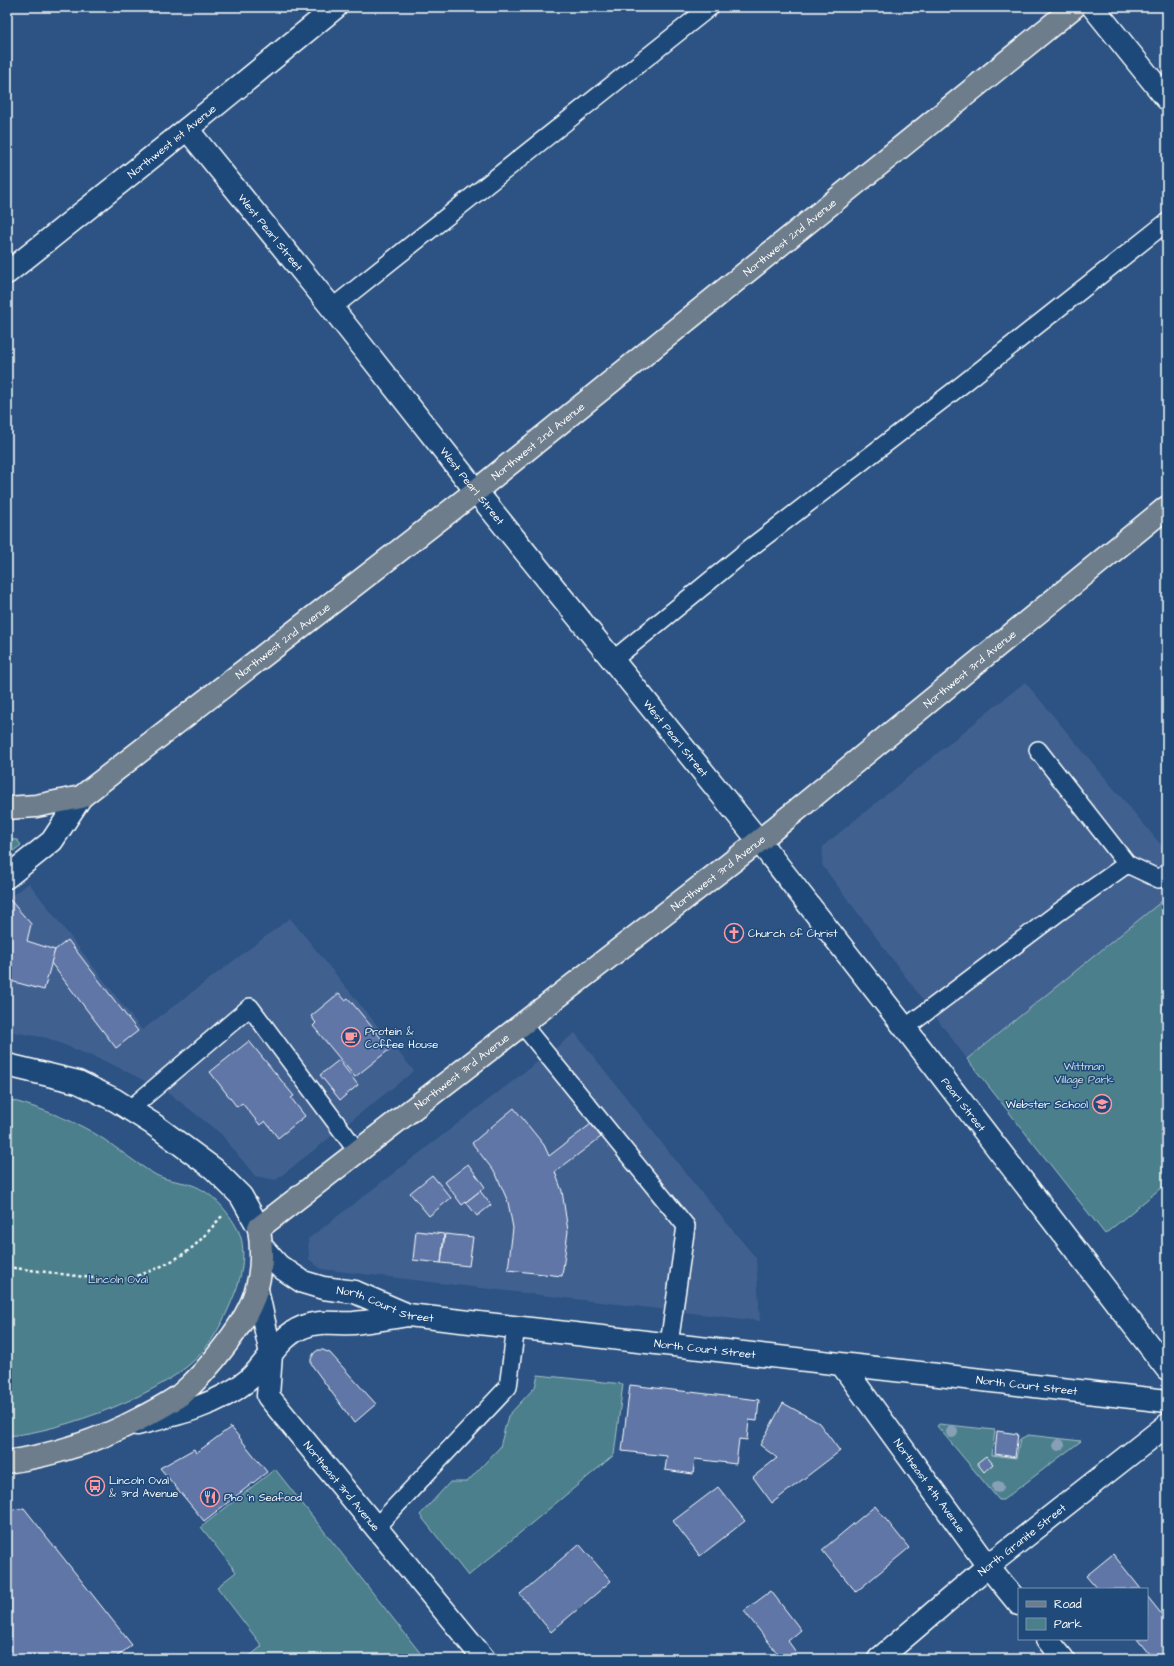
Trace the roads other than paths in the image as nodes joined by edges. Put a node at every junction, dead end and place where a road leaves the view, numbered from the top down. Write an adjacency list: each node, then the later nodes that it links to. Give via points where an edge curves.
1 (336, 7): 6 (street, Northwest 1st Avenue)
2 (710, 7): 9 (lane)
3 (1074, 7): 10 (main road, Northwest 2nd Avenue)
4 (1093, 7): 5 (street)
5 (1167, 99)
6 (187, 129): 8 (street, Northwest 1st Avenue); 9 (street, West Pearl Street)
7 (1167, 222): 12 (lane, via 750,548)
8 (7, 273)
9 (332, 308): 10 (street, West Pearl Street)
10 (476, 491): 12 (street, West Pearl Street); 14 (main road, Northwest 2nd Avenue)
11 (1167, 507): 16 (main road, Northwest 3rd Avenue)
12 (612, 660): 16 (street, West Pearl Street)
13 (1038, 750): 17 (lane)
14 (81, 797): 15 (main road, via 36,806); 19 (street, Northwest 2nd Avenue, via 52,841)
15 (7, 808)
16 (759, 841): 20 (main road, Northwest 3rd Avenue); 21 (street, Pearl Street)
17 (1127, 864): 18 (lane, via 1159,879); 21 (lane)
18 (1167, 873)
19 (7, 877)
20 (522, 1024): 24 (main road, Northwest 3rd Avenue); 29 (lane, via 686,1226)
21 (905, 1028): 32 (street, Pearl Street)
22 (7, 1065): 23 (street, via 78,1082)
23 (130, 1109): 24 (lane, via 250,1007); 25 (street, via 214,1169 241,1196)
24 (358, 1151): 25 (main road, Northwest 3rd Avenue)
25 (261, 1238): 26 (main road, via 262,1269); 27 (street, North Court Street, via 279,1266 303,1282 323,1288 355,1292)
26 (257, 1290): 30 (street); 37 (main road, via 240,1324 208,1367 179,1395)
27 (408, 1315): 28 (street, North Court Street); 30 (street, via 353,1323 323,1322 302,1327 285,1338)
28 (516, 1328): 29 (street, North Court Street); 39 (lane, via 508,1387)
29 (669, 1344): 31 (street, North Court Street)
30 (271, 1354): 33 (street, via 258,1371); 34 (street)
31 (842, 1365): 35 (street, North Court Street); 40 (street, Northeast 4th Avenue)
32 (1167, 1369)
33 (229, 1394): 34 (street); 37 (street, via 186,1412)
34 (268, 1396): 39 (street, Northeast 3rd Avenue)
35 (1167, 1401)
36 (1167, 1425): 40 (street, North Granite Street)
37 (123, 1428): 38 (main road, via 63,1451)
38 (7, 1462)
39 (376, 1527): 43 (street, Northeast 3rd Avenue)
40 (988, 1566): 41 (street, Northeast 4th Avenue); 44 (street, North Granite Street)
41 (1018, 1603)
42 (1048, 1640): 45 (street)
43 (484, 1659)
44 (879, 1659)
45 (1063, 1659)

